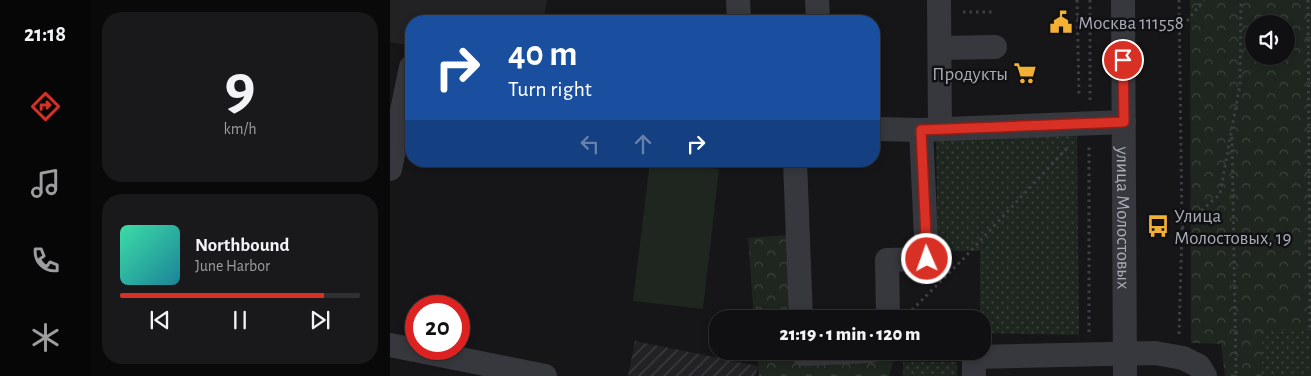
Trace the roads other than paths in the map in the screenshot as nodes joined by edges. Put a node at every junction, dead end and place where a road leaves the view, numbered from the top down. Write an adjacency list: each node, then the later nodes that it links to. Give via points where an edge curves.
1 (738, 0): 5 (street)
2 (817, 0): 6 (street)
3 (939, 0): 8 (street)
4 (1123, 0): 10 (street, улица Молостовых)
5 (739, 15)
6 (818, 15)
7 (994, 47): 8 (street)
8 (940, 48): 12 (street)
9 (405, 96): 14 (street)
10 (1124, 122): 12 (street); 18 (street, улица Молостовых)
11 (880, 129): 12 (street)
12 (931, 129): 16 (street, via 927,259 886,260)
13 (795, 167): 15 (street)
14 (390, 169)
15 (801, 310)
16 (898, 310)
17 (390, 345): 19 (street)
18 (1125, 365): 20 (street, via 1072,355 974,357); 21 (street, via 1155,353 1183,358 1198,366)
19 (545, 376)
20 (974, 376)
21 (1205, 376)

